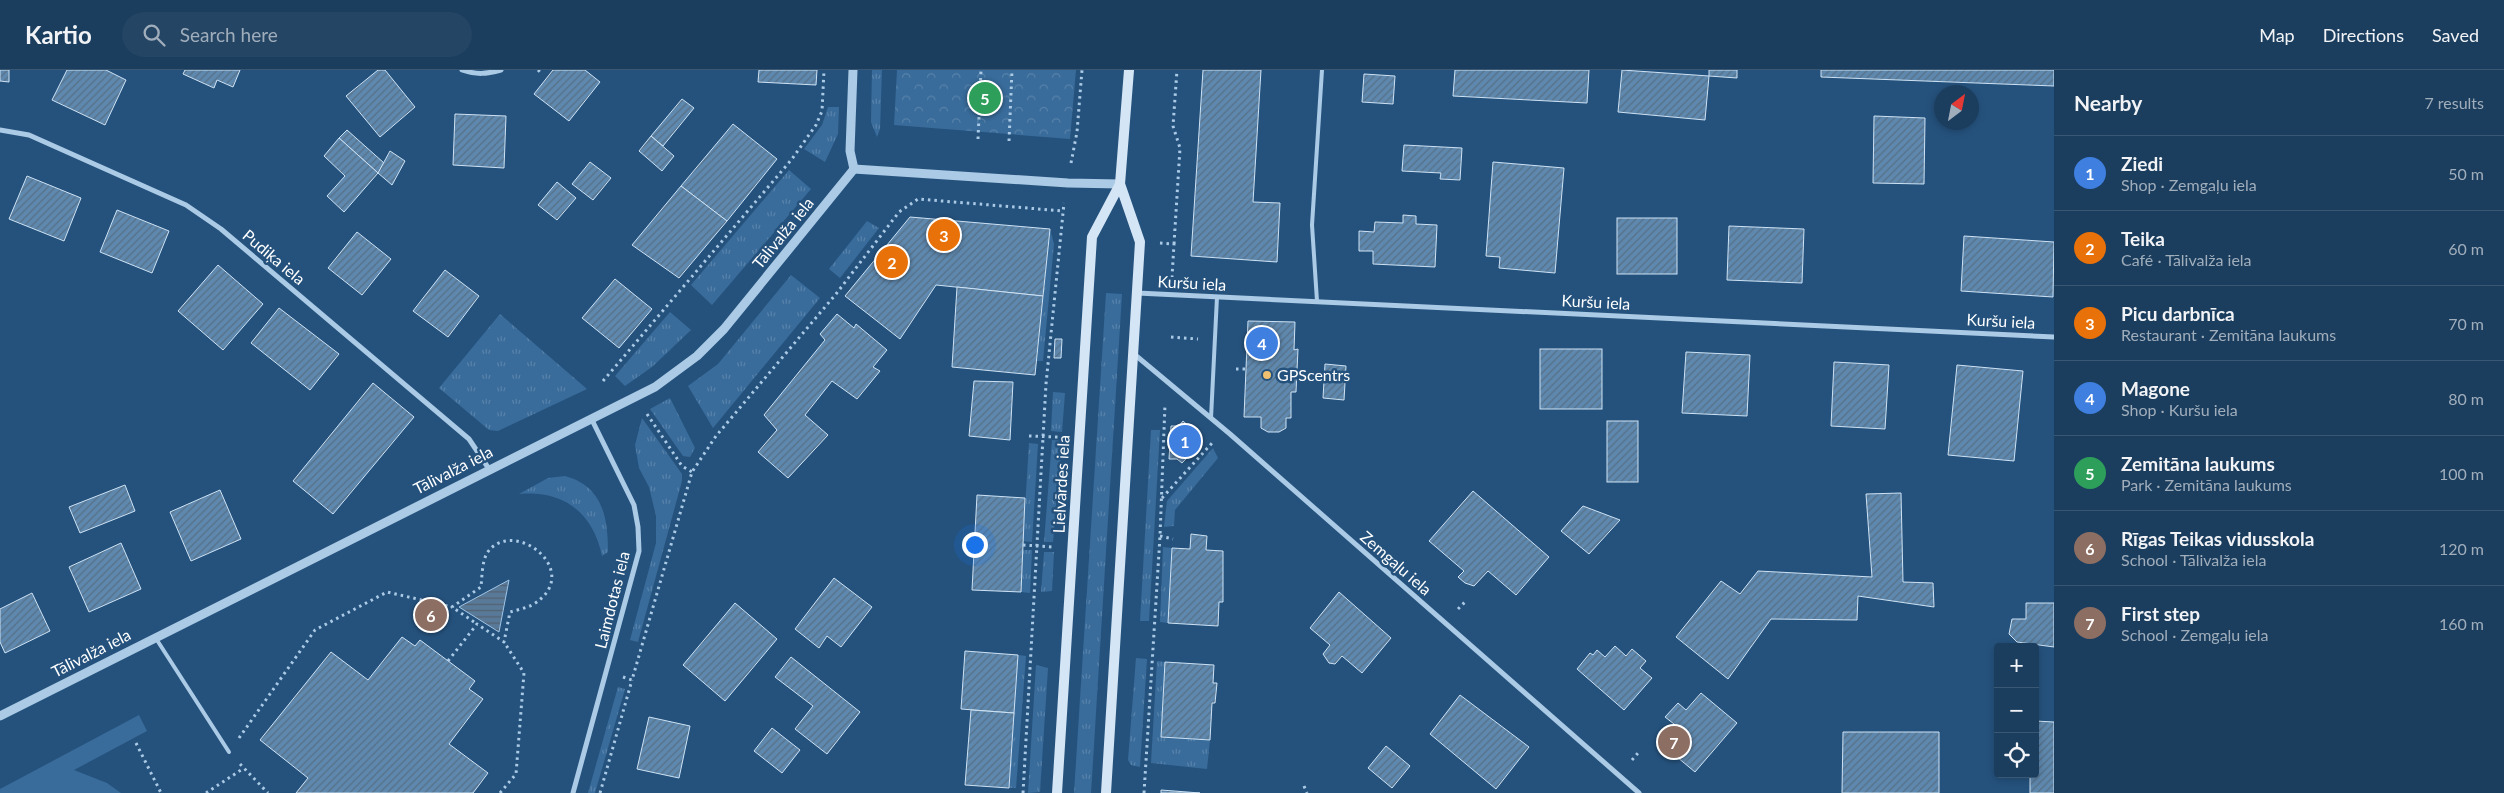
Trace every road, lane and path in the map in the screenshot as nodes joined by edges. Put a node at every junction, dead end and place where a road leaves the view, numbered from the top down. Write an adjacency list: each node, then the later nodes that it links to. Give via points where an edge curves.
1 (462, 70): 2 (street, via 481,74)
2 (501, 70)
3 (824, 70): 29 (path, via 822,111 792,159)
4 (853, 70): 15 (street, via 850,151)
5 (981, 70): 12 (path)
6 (1012, 70): 13 (path)
7 (1082, 70): 14 (path)
8 (1129, 70): 16 (main road, Lielvārdes iela)
9 (1178, 70): 20 (path, via 1173,126 1180,148)
10 (1322, 70): 24 (lane, via 1312,225)
11 (0, 130): 38 (street, Pudiķa iela, via 28,135 186,205 222,229 469,439)
12 (978, 139)
13 (1009, 141)
14 (1071, 163)
15 (854, 169): 16 (street); 31 (street, Tālivalža iela, via 724,329 698,356)
16 (1120, 184): 21 (main road, Lielvārdes iela, via 1140,242); 37 (main road, Lielvārdes iela, via 1092,237)
17 (1064, 203): 18 (path)
18 (1063, 211): 36 (path); 39 (path, via 918,200 899,212 836,294 716,436)
19 (1157, 243): 20 (path)
20 (1174, 244): 22 (path)
21 (1137, 293): 22 (street, Kuršu iela); 26 (main road, Lielvārdes iela)
22 (1172, 294): 23 (street, Kuršu iela)
23 (1217, 297): 24 (street, Kuršu iela); 33 (lane)
24 (1317, 302): 25 (street, Kuršu iela)
25 (2054, 336)
26 (1134, 354): 30 (street, Zemgaļu iela); 70 (main road, Lielvārdes iela)
27 (1236, 369): 28 (path)
28 (1246, 369)
29 (603, 381)
30 (1168, 381): 33 (street, Zemgaļu iela); 40 (path)
31 (636, 397): 32 (street, Tālivalža iela); 39 (path, via 682,466)
32 (591, 418): 38 (street, Tālivalža iela); 66 (street, Laimdotas iela, via 634,505 638,551)
33 (1211, 418): 34 (street, Zemgaļu iela)
34 (1224, 430): 40 (path); 73 (street, Zemgaļu iela)
35 (1030, 436): 36 (path)
36 (1043, 436): 37 (path); 44 (path)
37 (1079, 439): 45 (main road, Lielvārdes iela)
38 (489, 469): 50 (street, Tālivalža iela)
39 (692, 472): 54 (path)
40 (1162, 499): 41 (path)
41 (1160, 536): 42 (path); 71 (path)
42 (1173, 538)
43 (1023, 545): 44 (path)
44 (1036, 546): 45 (path); 68 (path)
45 (1072, 548): 69 (main road, Lielvārdes iela)
46 (1465, 602): 48 (path)
47 (452, 607): 49 (path); 51 (path, via 481,587 487,554 497,545 514,541 542,553 550,565 551,578 546,594 531,605 510,612); 57 (path, via 387,592 315,630)
48 (1458, 609)
49 (477, 624): 51 (path); 52 (path)
50 (155, 637): 55 (street, Tālivalža iela); 57 (lane)
51 (504, 642): 65 (path, via 524,672 516,774)
52 (448, 661)
53 (620, 676): 54 (path)
54 (632, 680): 67 (path)
55 (0, 716)
56 (136, 742): 62 (path)
57 (229, 752): 60 (path)
58 (1638, 753): 59 (path)
59 (1632, 760)
60 (244, 768): 63 (path); 64 (path)
61 (1304, 786): 72 (path)
62 (161, 793)
63 (206, 793)
64 (268, 793)
65 (500, 793)
66 (573, 793)
67 (600, 793)
68 (1023, 793)
69 (1057, 793)
70 (1106, 793)
71 (1144, 793)
72 (1307, 793)
73 (1639, 793)

